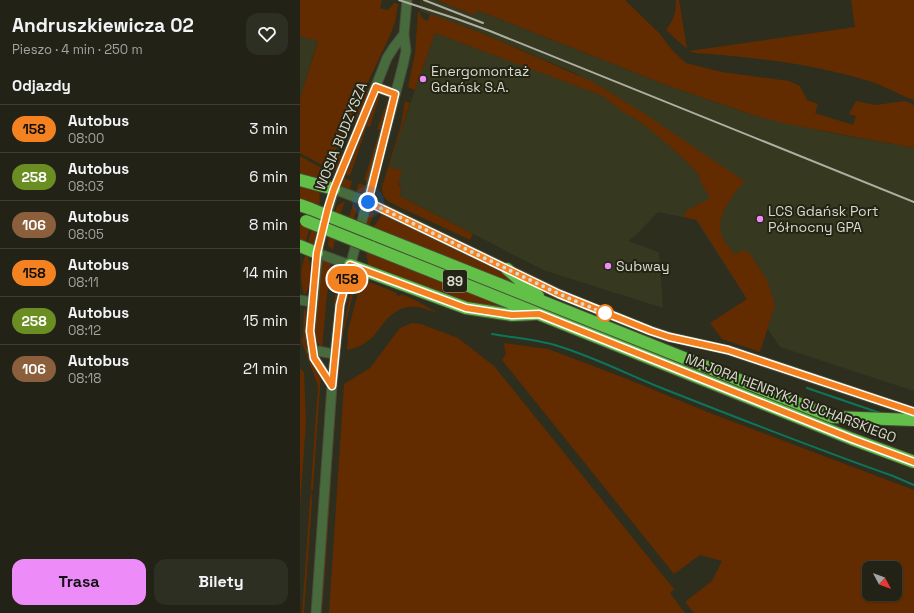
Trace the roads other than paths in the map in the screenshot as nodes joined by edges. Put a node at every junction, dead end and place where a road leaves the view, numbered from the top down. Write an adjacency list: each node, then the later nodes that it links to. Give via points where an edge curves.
1 (407, 0): 2 (street, WOSIA BUDZYSZA)
2 (404, 34): 3 (street, WOSIA BUDZYSZA, via 387,58); 4 (street, WOSIA BUDZYSZA, via 406,51)
3 (376, 87): 4 (street); 6 (street, WOSIA BUDZYSZA)
4 (395, 94): 7 (street, WOSIA BUDZYSZA)
5 (300, 180): 6 (highway)
6 (334, 189): 7 (street, MAJORA HENRYKA SUCHARSKIEGO); 11 (street, WOSIA BUDZYSZA)
7 (368, 202): 12 (street, WOSIA BUDZYSZA); 13 (street, MAJORA HENRYKA SUCHARSKIEGO)
8 (305, 207): 16 (highway, MAJORA HENRYKA SUCHARSKIEGO / 89, bridge)
9 (303, 220): 17 (highway, MAJORA HENRYKA SUCHARSKIEGO / 89, bridge)
10 (300, 246): 11 (highway)
11 (317, 253): 12 (street); 15 (street, WOSIA BUDZYSZA)
12 (350, 265): 17 (highway, via 466,308 512,315); 19 (street, WOSIA BUDZYSZA, via 340,305)
13 (507, 269): 16 (highway); 21 (street, MAJORA HENRYKA SUCHARSKIEGO, via 559,294 651,331 728,350)
14 (300, 300): 15 (street)
15 (312, 302): 18 (street, WOSIA BUDZYSZA)
16 (545, 302): 22 (highway, MAJORA HENRYKA SUCHARSKIEGO / 89, via 832,417)
17 (539, 314): 23 (highway, MAJORA HENRYKA SUCHARSKIEGO / 89)
18 (312, 350): 19 (street); 20 (street, WOSIA BUDZYSZA, via 314,358)
19 (334, 354): 20 (street, WOSIA BUDZYSZA)
20 (332, 386): 24 (street, WOSIA BUDZYSZA)
21 (914, 412)
22 (914, 420)
23 (914, 462)
24 (316, 613)

